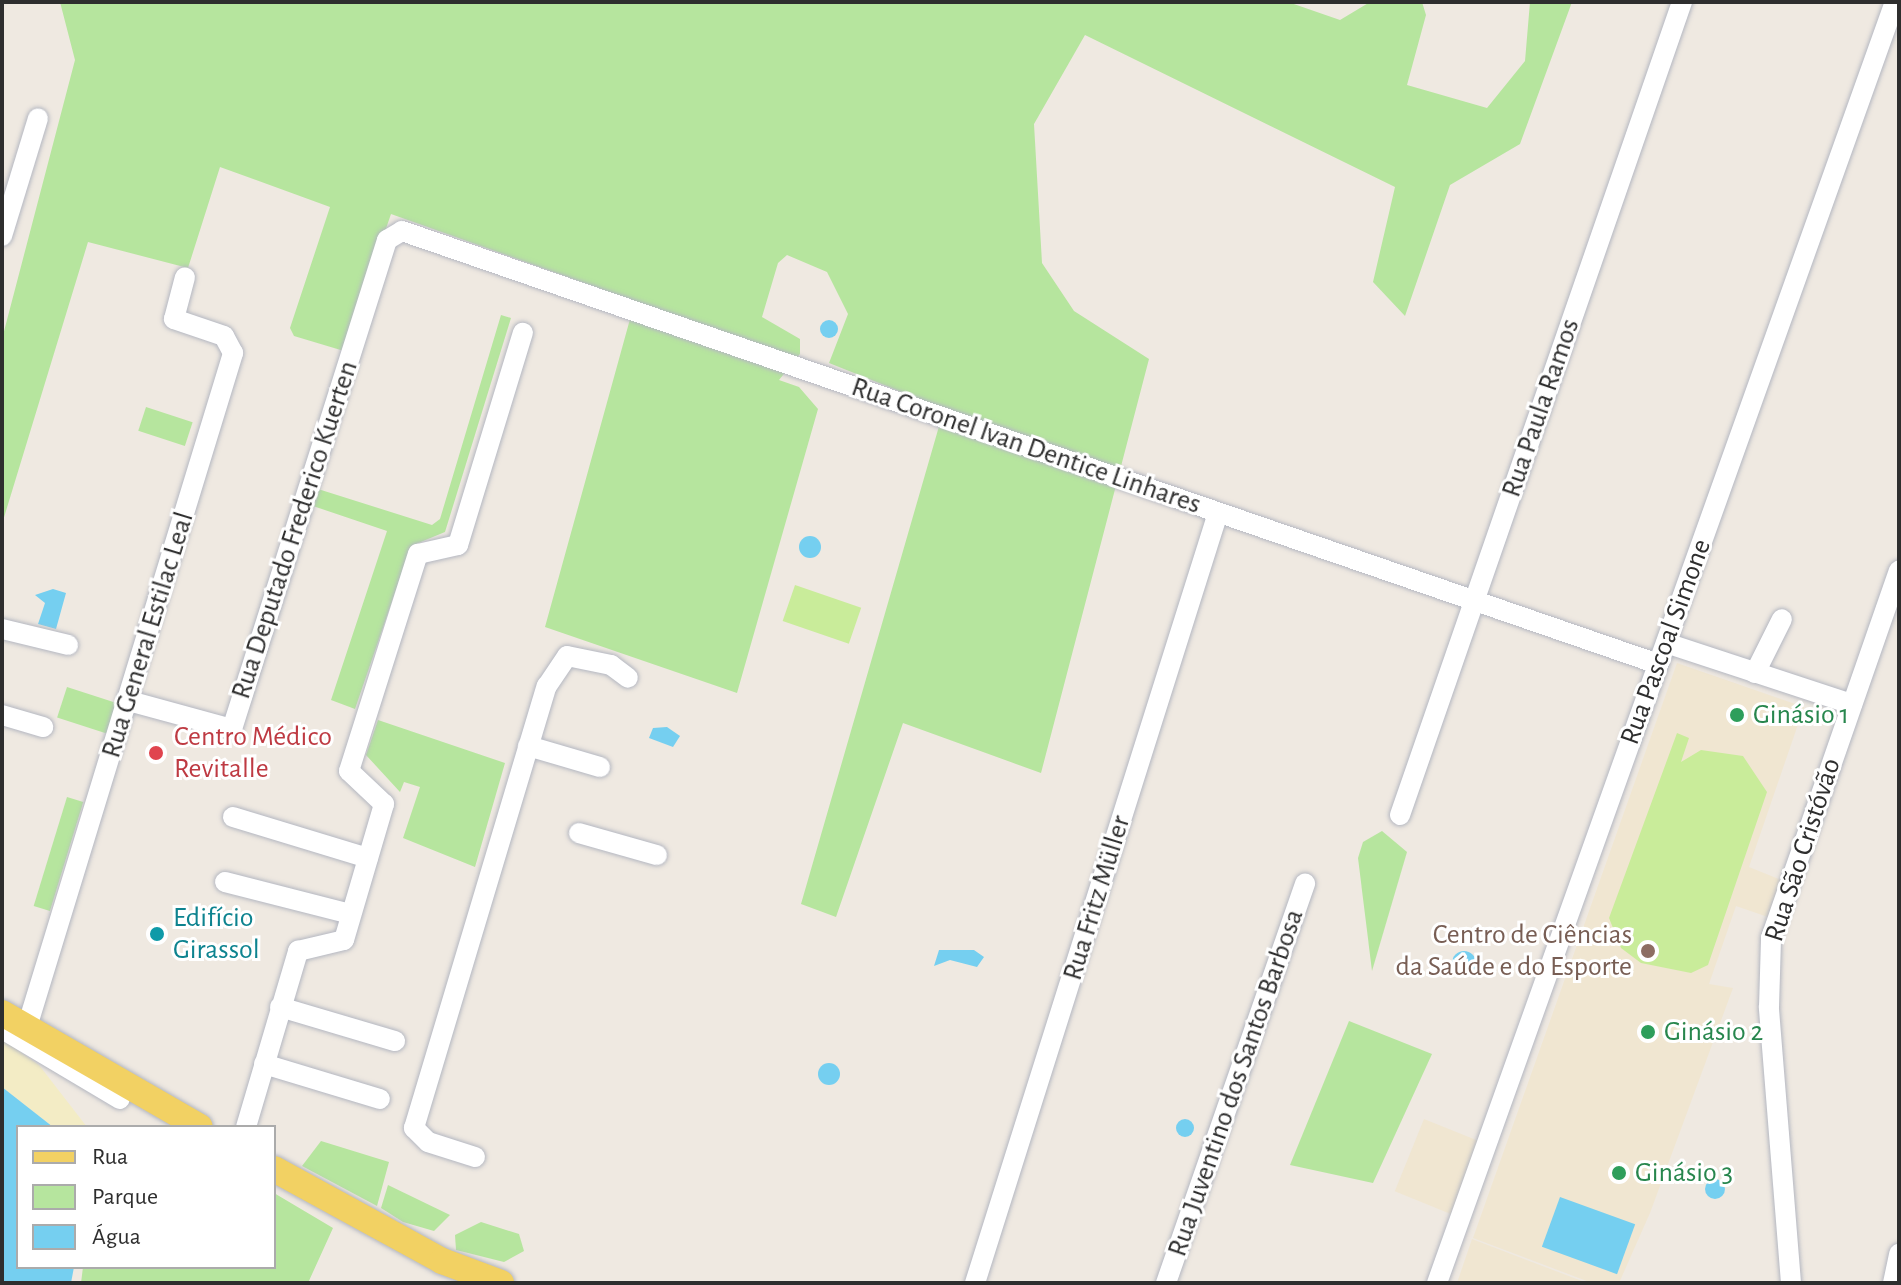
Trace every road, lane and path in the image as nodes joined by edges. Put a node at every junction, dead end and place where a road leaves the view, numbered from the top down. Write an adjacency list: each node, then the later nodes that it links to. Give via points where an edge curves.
1 (1682, 2): 10 (street, Rua Paula Ramos)
2 (1895, 2): 13 (street, Rua Pascoal Simone)
3 (38, 118): 5 (street)
4 (394, 231): 8 (street, Rua Coronel Ivan Dentice Linhares); 18 (street, Rua Deputado Frederico Kuerten, via 232,729)
5 (2, 236)
6 (185, 277): 18 (street, Rua General Estilac Leal, via 174,319 224,336 233,353)
7 (523, 333): 28 (street, via 458,545 418,554 349,771 384,804)
8 (1218, 513): 10 (street, Rua Coronel Ivan Dentice Linhares); 45 (street, Rua Fritz Müller)
9 (1899, 571): 19 (street, Rua São Cristóvão)
10 (1474, 601): 15 (street, Rua Coronel Ivan Dentice Linhares); 24 (street, Rua Paula Ramos)
11 (1782, 619): 16 (street)
12 (2, 629): 14 (street)
13 (1666, 643): 15 (street, Rua Pascoal Simone); 16 (street)
14 (68, 645)
15 (1658, 664): 47 (street, Rua Pascoal Simone)
16 (1755, 673): 19 (street)
17 (628, 678): 22 (street, via 589,659 560,660)
18 (129, 701): 34 (street, Rua General Estilac Leal)
19 (1852, 704): 48 (street, Rua São Cristóvão, via 1778,913 1768,964)
20 (2, 715): 21 (street)
21 (43, 727)
22 (528, 746): 23 (street); 41 (street, via 414,1128 428,1142)
23 (600, 767)
24 (1400, 815)
25 (233, 817): 28 (street)
26 (579, 833): 27 (street)
27 (657, 855)
28 (368, 858): 31 (street)
29 (225, 882): 31 (street)
30 (1305, 883): 46 (street, Rua Juventino dos Santos Barbosa)
31 (351, 914): 32 (street, via 344,940 298,951)
32 (280, 1007): 35 (street); 36 (street)
33 (2, 1013): 34 (main road)
34 (14, 1028): 37 (street); 39 (main road)
35 (395, 1041)
36 (264, 1064): 38 (street); 40 (street)
37 (120, 1099)
38 (380, 1099)
39 (196, 1125)
40 (247, 1125)
41 (475, 1157)
42 (276, 1170): 44 (main road, via 442,1261)
43 (1899, 1254): 49 (street)
44 (501, 1283)
45 (975, 1283)
46 (1166, 1283)
47 (1437, 1283)
48 (1791, 1283)
49 (1893, 1283)

